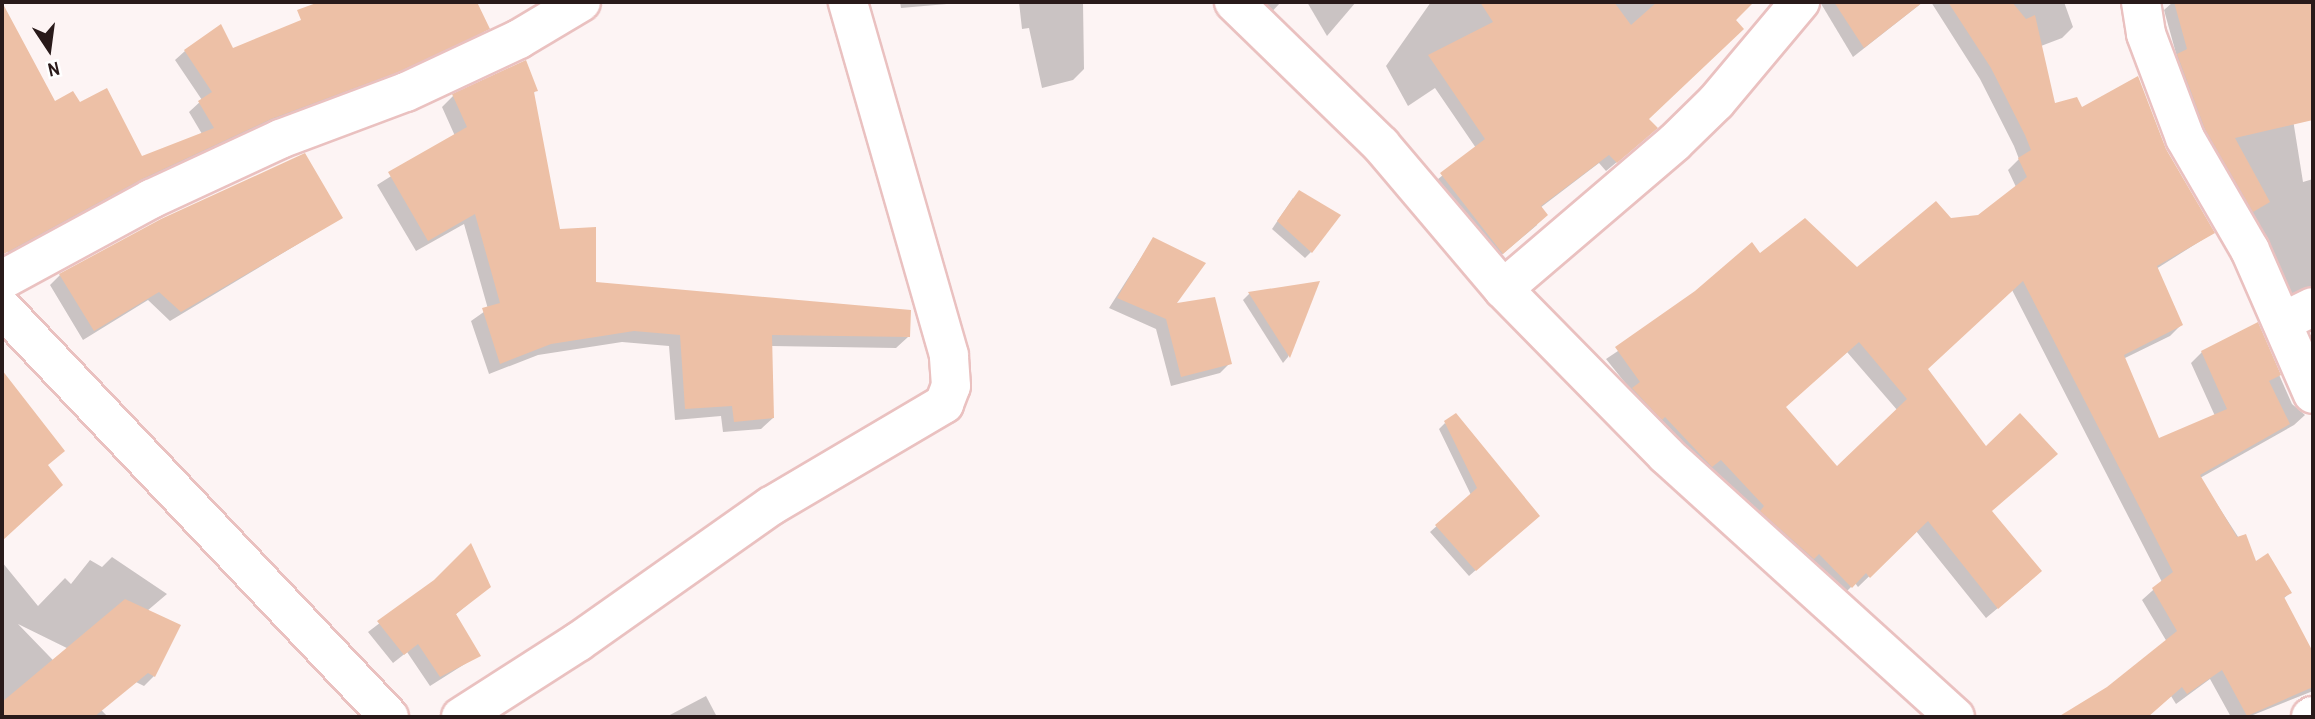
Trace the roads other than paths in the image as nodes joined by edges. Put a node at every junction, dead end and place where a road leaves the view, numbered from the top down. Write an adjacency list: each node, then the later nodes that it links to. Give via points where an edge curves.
1 (581, 2): 6 (street, via 553,22 406,92 280,139 151,199)
2 (848, 2): 12 (street, via 949,355 951,386 944,404 771,506 578,642)
3 (1234, 2): 7 (street, via 1381,145)
4 (1800, 2): 7 (street, via 1675,142)
5 (2141, 2): 9 (street, via 2146,34 2185,138 2250,250)
6 (2, 280)
7 (1503, 289): 13 (street, via 1666,456)
8 (2, 308): 11 (street)
9 (2297, 315): 10 (street)
10 (2313, 394)
11 (389, 717)
12 (461, 717)
13 (1955, 717)

